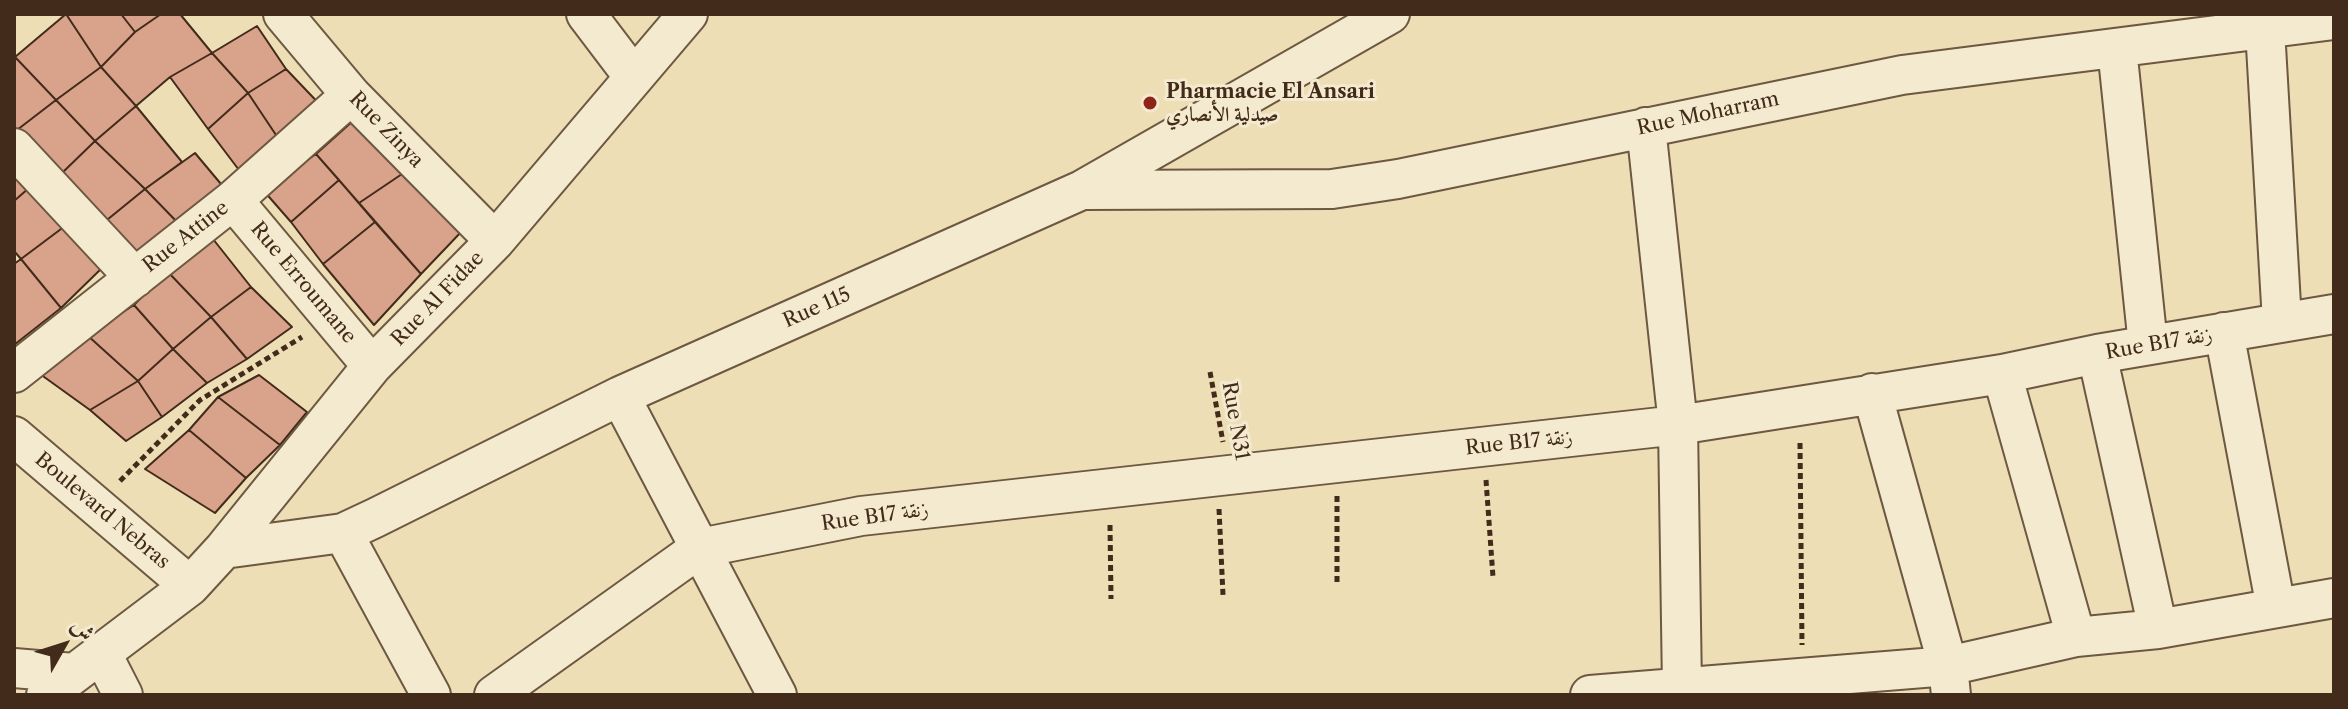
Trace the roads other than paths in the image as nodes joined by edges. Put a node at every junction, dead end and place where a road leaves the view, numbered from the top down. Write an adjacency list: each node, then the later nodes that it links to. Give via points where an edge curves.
1 (283, 14): 9 (street, Rue Zinya)
2 (586, 14): 8 (street)
3 (688, 14): 8 (street, Rue Al Fidae)
4 (1390, 14): 12 (street, Rue 115)
5 (2334, 20): 6 (street, Rue Moharram)
6 (2265, 29): 7 (street, Rue Moharram); 17 (street)
7 (2117, 48): 10 (street, Rue Moharram, via 1902,75); 19 (street)
8 (633, 76): 14 (street, Rue Al Fidae)
9 (351, 95): 13 (street, Rue Attine); 14 (street, Rue Zinya)
10 (1646, 127): 12 (street, Rue Moharram, via 1332,189); 26 (street)
11 (14, 148): 15 (street)
12 (1082, 190): 25 (street, Rue 115)
13 (233, 200): 15 (street, Rue Attine); 21 (street, Rue Erroumane)
14 (495, 241): 21 (street, Rue Al Fidae)
15 (135, 278): 22 (street, Rue Attine)
16 (2334, 314): 17 (street, Rue B17 زنقة)
17 (2282, 322): 18 (street, Rue B17 زنقة)
18 (2224, 332): 19 (street, Rue B17 زنقة); 33 (street)
19 (2148, 345): 20 (street, Rue B17 زنقة)
20 (2097, 354): 23 (street, Rue B17 زنقة); 34 (street)
21 (372, 366): 30 (street, Rue Al Fidae)
22 (14, 373)
23 (2002, 374): 24 (street, Rue B17 زنقة); 35 (street)
24 (1872, 393): 26 (street, Rue B17 زنقة); 38 (street)
25 (620, 396): 28 (street, Rue 115); 29 (street)
26 (1678, 425): 29 (street, Rue B17 زنقة, via 861,516); 39 (street)
27 (14, 436): 31 (street, Boulevard Nebras)
28 (343, 533): 30 (street, Rue 115); 41 (street)
29 (700, 548): 42 (street); 43 (street)
30 (224, 549): 31 (street, Rue Al Fidae)
31 (190, 586): 37 (street)
32 (2334, 598): 33 (street)
33 (2276, 608): 34 (street)
34 (2158, 629): 35 (street)
35 (2076, 637): 38 (street)
36 (14, 668): 37 (street)
37 (68, 680): 40 (street)
38 (1949, 681): 39 (street, via 1803,678)
39 (1682, 688): 44 (street)
40 (123, 695)
41 (431, 695)
42 (494, 695)
43 (777, 695)
44 (1590, 695)

